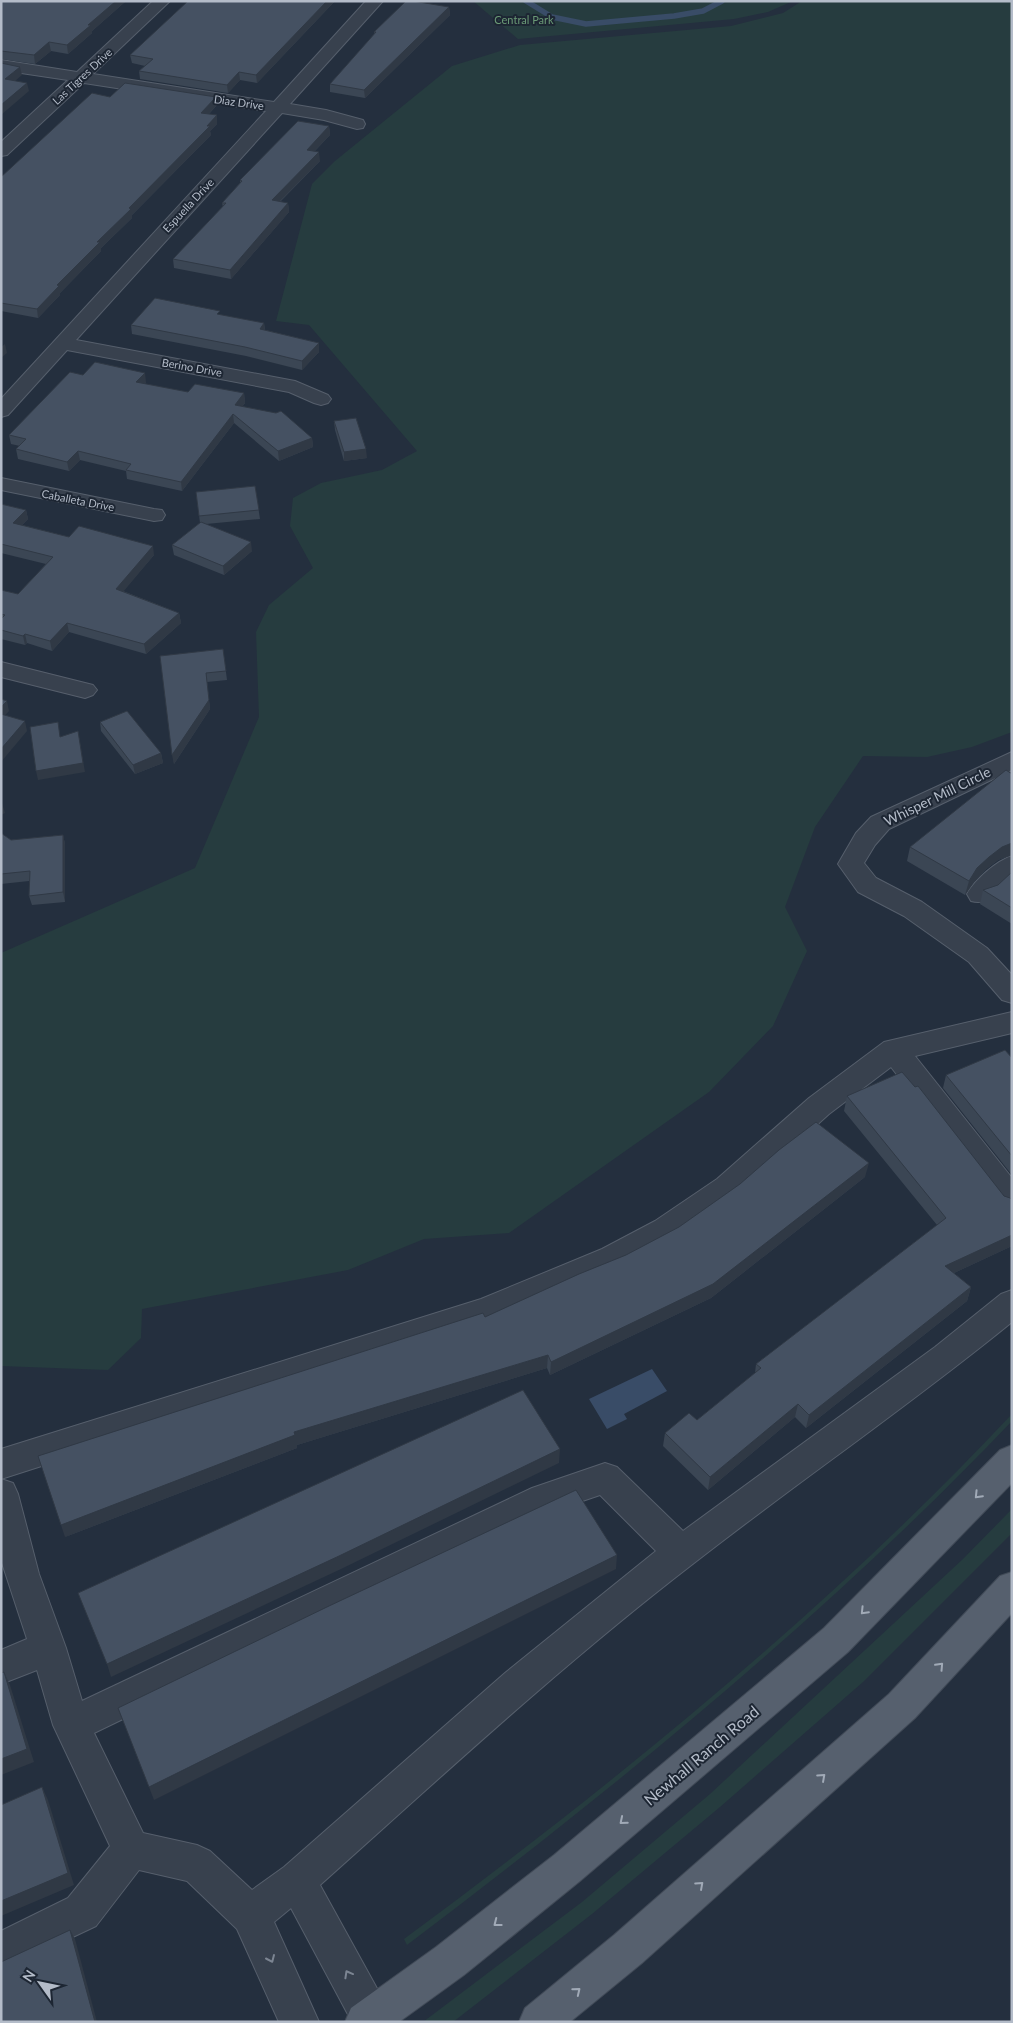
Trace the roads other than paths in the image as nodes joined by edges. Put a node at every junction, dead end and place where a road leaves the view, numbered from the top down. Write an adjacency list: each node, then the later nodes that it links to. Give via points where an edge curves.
1 (162, 1): 4 (street, Las Tigres Drive)
2 (375, 1): 5 (street, Espuella Drive)
3 (1, 65): 4 (street, Diaz Drive)
4 (81, 78): 5 (street, Diaz Drive); 7 (street, Las Tigres Drive)
5 (278, 108): 6 (street, Diaz Drive, via 326,115); 8 (street, Espuella Drive)
6 (357, 124)
7 (1, 151)
8 (61, 343): 9 (street, Berino Drive, via 296,386); 10 (street, Espuella Drive)
9 (321, 398)
10 (1, 411)
11 (1, 484): 12 (street, Caballeta Drive)
12 (154, 515)
13 (1, 669): 14 (street)
14 (84, 690)
15 (1012, 760): 18 (street, Whisper Mill Circle, via 880,823 865,839 851,864 867,885 913,909 978,955)
16 (1012, 865): 17 (street)
17 (980, 894)
18 (1012, 993)
19 (1012, 1022): 20 (street)
20 (894, 1050): 21 (street); 24 (street, via 820,1106 727,1188 666,1230 613,1258 487,1310)
21 (1012, 1200)
22 (1012, 1303): 26 (street, via 946,1357)
23 (1012, 1460): 35 (main road, Newhall Ranch Road, one-way to 35, via 836,1640 567,1868 450,1961)
24 (1, 1464)
25 (1, 1494): 28 (street, via 22,1574)
26 (681, 1552): 30 (street, via 604,1478 544,1498); 32 (street, via 518,1685)
27 (1012, 1588): 37 (main road, one-way to 27, via 628,1949 902,1706)
28 (48, 1648): 29 (street); 30 (street)
29 (1, 1667)
30 (71, 1724): 31 (street)
31 (132, 1849): 33 (street, via 197,1864); 34 (street, via 82,1912)
32 (297, 1880): 33 (street); 35 (street, one-way to 32)
33 (251, 1915): 36 (street, one-way to 36)
34 (1, 1952)
35 (368, 2019)
36 (299, 2022)
37 (539, 2022)

